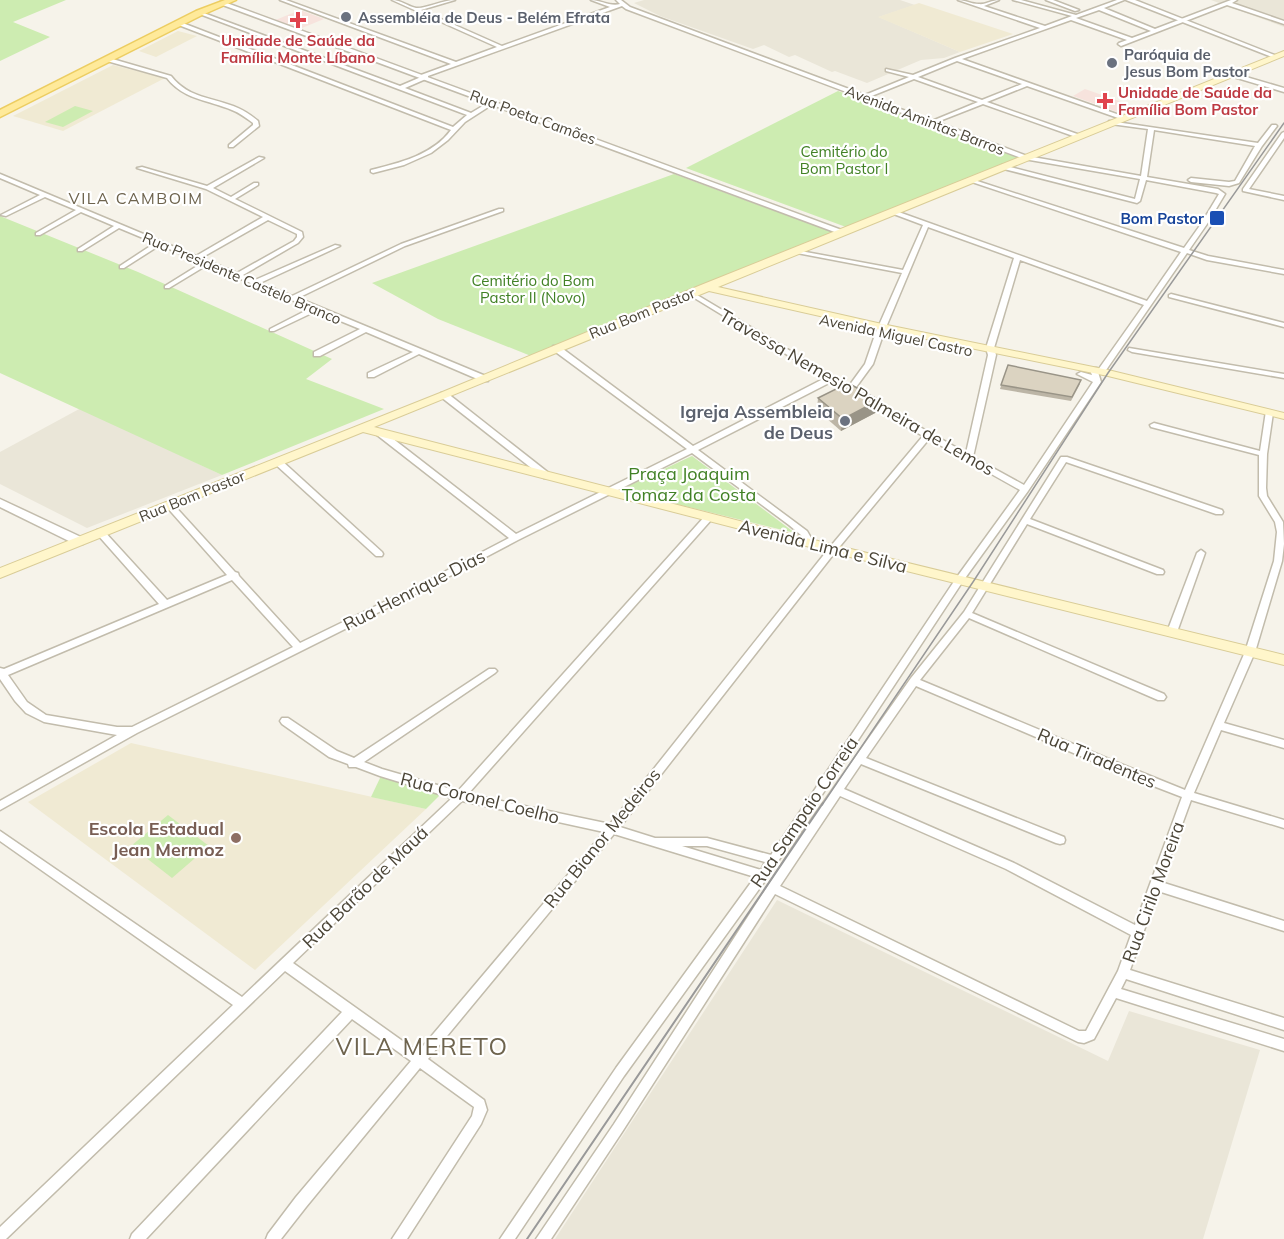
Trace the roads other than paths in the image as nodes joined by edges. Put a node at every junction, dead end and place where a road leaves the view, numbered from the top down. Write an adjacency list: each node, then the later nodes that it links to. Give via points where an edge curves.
1 (232, 0): 14 (main road)
2 (282, 0): 36 (street)
3 (394, 0): 19 (street)
4 (453, 0): 19 (street)
5 (593, 0): 16 (street, Avenida Amintas Barros)
6 (962, 0): 17 (street)
7 (997, 0): 17 (street)
8 (1015, 0): 22 (street)
9 (1048, 0): 21 (street)
10 (1122, 0): 18 (street)
11 (1129, 0): 23 (street)
12 (1220, 0): 15 (street)
13 (1235, 0): 15 (street)
14 (218, 2): 20 (main road); 28 (main road, via 186,11); 41 (street, Rua Poeta Camões)
15 (1227, 3): 23 (street); 25 (street)
16 (619, 4): 32 (street); 46 (street, Avenida Amintas Barros)
17 (980, 6): 26 (street)
18 (1099, 8): 21 (street); 27 (street)
19 (416, 10): 32 (street)
20 (199, 13): 24 (main road); 44 (street)
21 (1084, 13): 22 (street)
22 (1073, 16): 26 (street); 29 (street)
23 (1182, 20): 27 (street); 33 (street)
24 (178, 23): 30 (main road); 57 (street)
25 (1284, 23)
26 (1043, 27): 34 (street)
27 (1156, 31): 29 (street)
28 (129, 40): 30 (main road); 49 (main road)
29 (1133, 40): 31 (street)
30 (139, 43): 35 (main road)
31 (1122, 44)
32 (502, 48): 36 (street)
33 (1279, 55): 40 (main road, Rua Bom Pastor)
34 (957, 59): 42 (street); 43 (street)
35 (108, 60): 50 (main road); 61 (street, via 169,77 174,86 201,100 235,108 256,122)
36 (456, 64): 41 (street)
37 (895, 67): 39 (street)
38 (888, 70): 39 (street)
39 (905, 74): 42 (street)
40 (1229, 74): 45 (street); 52 (main road, Rua Bom Pastor)
41 (425, 77): 44 (street); 47 (street, Rua Poeta Camões)
42 (912, 77): 46 (street); 48 (street)
43 (1026, 84): 48 (street); 52 (street)
44 (400, 88): 51 (street)
45 (1284, 90)
46 (865, 97): 53 (street, Avenida Amintas Barros)
47 (493, 102): 51 (street); 87 (street, Rua Poeta Camões)
48 (982, 102): 53 (street); 59 (street)
49 (0, 106)
50 (0, 114)
51 (472, 115): 57 (street)
52 (1123, 118): 54 (main road, Rua Bom Pastor)
53 (933, 122): 64 (street, Avenida Amintas Barros)
54 (1111, 122): 56 (street); 59 (main road, Rua Bom Pastor)
55 (1274, 126): 60 (street)
56 (1151, 128): 60 (street); 69 (street)
57 (454, 129): 68 (street, via 424,155)
58 (1284, 134): 62 (street)
59 (1078, 136): 64 (main road, Rua Bom Pastor)
60 (1259, 144): 72 (street, Avenida Amintas Barros, via 1237,182)
61 (231, 146)
62 (1276, 146): 63 (street); 78 (street, via 1245,190)
63 (1284, 148)
64 (1030, 156): 66 (main road, Rua Bom Pastor); 69 (street, Avenida Amintas Barros)
65 (261, 158): 75 (street)
66 (1002, 167): 69 (street, via 1137,201); 71 (main road, Rua Bom Pastor)
67 (140, 168): 75 (street)
68 (373, 171)
69 (1144, 175): 72 (street, Avenida Amintas Barros); 76 (street, Avenida Amintas Barros)
70 (4, 178): 73 (street); 77 (street, Rua Presidente Castelo Branco)
71 (969, 180): 82 (main road, Rua Bom Pastor); 92 (street)
72 (1197, 181): 76 (street, Avenida Amintas Barros)
73 (0, 183)
74 (256, 184): 79 (street)
75 (208, 188): 79 (street)
76 (1218, 191): 92 (street, Rua Sampaio Correia, via 1222,194)
77 (44, 195): 80 (street, Rua Presidente Castelo Branco); 83 (street)
78 (1284, 198)
79 (231, 199): 84 (street)
80 (80, 210): 86 (street, Rua Presidente Castelo Branco); 88 (street)
81 (501, 210): 105 (street, via 403,245)
82 (893, 212): 85 (street); 87 (main road, Rua Bom Pastor)
83 (4, 215)
84 (267, 218): 95 (street); 100 (street, via 297,230 300,237)
85 (926, 224): 94 (street); 98 (street)
86 (118, 226): 89 (street, Rua Presidente Castelo Branco); 91 (street)
87 (843, 232): 93 (main road, Rua Bom Pastor)
88 (38, 234)
89 (159, 243): 95 (street, Rua Presidente Castelo Branco); 97 (street)
90 (337, 246): 101 (street)
91 (80, 250)
92 (1185, 250): 99 (street); 106 (street, Rua Sampaio Correia)
93 (797, 251): 98 (street); 103 (main road, Rua Bom Pastor)
94 (1018, 256): 106 (street); 115 (street)
95 (196, 258): 96 (street, Rua Presidente Castelo Branco)
96 (206, 263): 100 (street, Rua Presidente Castelo Branco); 102 (street)
97 (122, 267)
98 (905, 272): 109 (street)
99 (1284, 272)
100 (237, 276): 101 (street, Rua Presidente Castelo Branco)
101 (254, 283): 105 (street, Rua Presidente Castelo Branco)
102 (167, 286)
103 (698, 290): 109 (main road, Avenida Miguel Castro); 112 (main road, Rua Bom Pastor); 121 (street, Travessa Nemesio Palmeira de Lemos)
104 (1171, 296): 108 (street)
105 (291, 298): 107 (street, Rua Presidente Castelo Branco)
106 (1149, 304): 117 (street, Rua Sampaio Correia)
107 (315, 309): 110 (street); 111 (street, Rua Presidente Castelo Branco)
108 (1284, 325)
109 (881, 329): 115 (main road, Avenida Miguel Castro); 122 (street, via 869,364)
110 (272, 330)
111 (364, 330): 114 (street, Rua Presidente Castelo Branco); 116 (street)
112 (556, 348): 120 (main road, Rua Bom Pastor); 130 (street)
113 (1132, 350): 119 (street)
114 (418, 352): 118 (street); 120 (street, Rua Presidente Castelo Branco)
115 (991, 352): 117 (main road, Avenida Miguel Castro); 132 (street)
116 (317, 354)
117 (1097, 374): 124 (main road); 135 (street, Rua Sampaio Correia)
118 (371, 375)
119 (1284, 376)
120 (485, 379): 123 (main road, Rua Bom Pastor)
121 (830, 379): 122 (street, Travessa Nemesio Palmeira de Lemos); 130 (street, Rua Henrique Dias)
122 (850, 390): 129 (street, Travessa Nemesio Palmeira de Lemos)
123 (444, 395): 127 (main road, Rua Bom Pastor); 134 (street)
124 (1269, 413): 125 (main road); 131 (street, Rua Cirilo Moreira)
125 (1284, 416)
126 (1154, 425): 131 (street)
127 (362, 428): 128 (main road, Avenida Lima e Silva); 133 (main road, Rua Bom Pastor)
128 (380, 434): 134 (main road, Avenida Lima e Silva); 143 (street)
129 (927, 435): 132 (street, Travessa Nemesio Palmeira de Lemos); 146 (street, Rua Bianor Medeiros)
130 (692, 450): 136 (street, Rua Henrique Dias); 145 (street, via 792,522)
131 (1263, 454): 158 (street, Rua Cirilo Moreira, via 1263,496 1281,532 1278,561)
132 (969, 458): 135 (street, Travessa Nemesio Palmeira de Lemos)
133 (278, 462): 138 (main road, Rua Bom Pastor); 148 (street)
134 (549, 477): 136 (main road, Avenida Lima e Silva)
135 (1025, 489): 152 (street, Rua Sampaio Correia)
136 (609, 492): 140 (main road, Avenida Lima e Silva); 143 (street, Rua Henrique Dias)
137 (0, 503): 144 (street)
138 (169, 505): 142 (main road, Rua Bom Pastor); 151 (street)
139 (1219, 512): 141 (street, Rua Sampaio Correia, via 1064,459)
140 (709, 517): 145 (main road, Avenida Lima e Silva); 172 (street, Rua Barão de Mauá)
141 (1027, 521): 149 (street); 153 (street, Rua Sampaio Correia)
142 (100, 532): 144 (main road, Rua Bom Pastor); 154 (street)
143 (514, 538): 157 (street, Rua Henrique Dias)
144 (80, 541): 150 (main road, Rua Bom Pastor)
145 (810, 543): 146 (main road, Avenida Lima e Silva)
146 (833, 549): 152 (main road, Avenida Lima e Silva); 175 (street, Rua Bianor Medeiros)
147 (1201, 553): 156 (street)
148 (379, 554)
149 (1160, 572)
150 (0, 573)
151 (235, 574): 154 (street); 157 (street)
152 (960, 579): 153 (main road, Avenida Lima e Silva); 179 (street, Rua Sampaio Correia)
153 (987, 585): 155 (street, Rua Sampaio Correia); 156 (main road, Avenida Lima e Silva)
154 (166, 605): 161 (street)
155 (967, 614): 162 (street, Rua Sampaio Correia); 163 (street)
156 (1172, 632): 158 (main road, Avenida Lima e Silva)
157 (298, 648): 166 (street, Rua Henrique Dias)
158 (1250, 652): 159 (main road, Avenida Lima e Silva); 165 (street, Rua Cirilo Moreira)
159 (1284, 660)
160 (492, 671): 169 (street)
161 (1, 673): 166 (street, via 32,714 117,731)
162 (914, 681): 168 (street, Rua Sampaio Correia); 171 (street, Rua Tiradentes)
163 (1161, 697)
164 (285, 722): 169 (street, Rua Coronel Coelho)
165 (1220, 726): 167 (street); 171 (street, Rua Cirilo Moreira)
166 (134, 730): 173 (street, Rua Henrique Dias)
167 (1284, 744)
168 (859, 759): 170 (street, Rua Sampaio Correia); 177 (street)
169 (353, 764): 172 (street, Rua Coronel Coelho)
170 (839, 791): 182 (street, Rua Sampaio Correia); 184 (street, via 1010,866)
171 (1188, 795): 174 (street, Rua Tiradentes); 181 (street, Rua Cirilo Moreira)
172 (460, 796): 175 (street, Rua Coronel Coelho); 185 (street, Rua Barão de Mauá)
173 (0, 806)
174 (1284, 824)
175 (612, 830): 178 (street, Rua Coronel Coelho); 192 (street, Rua Bianor Medeiros)
176 (0, 835): 188 (street)
177 (1060, 840)
178 (650, 841): 179 (street, Rua Coronel Coelho, via 707,842); 180 (street, Rua Coronel Coelho)
179 (773, 860): 180 (street, Rua Sampaio Correia)
180 (763, 875): 197 (street, Rua Sampaio Correia, via 620,1072)
181 (1155, 885): 183 (street); 184 (street, Rua Cirilo Moreira)
182 (773, 888): 187 (street, Rua Cirilo Moreira, via 1081,1037 1090,1035); 198 (street, Rua Sampaio Correia)
183 (1284, 926)
184 (1137, 932): 186 (street, Rua Cirilo Moreira)
185 (285, 964): 188 (street, Rua Barão de Mauá); 189 (street)
186 (1123, 973): 187 (street, Rua Cirilo Moreira); 190 (street)
187 (1113, 993): 191 (street)
188 (243, 1005): 193 (street, Rua Barão de Mauá)
189 (350, 1012): 192 (street); 194 (street)
190 (1284, 1024)
191 (1284, 1045)
192 (421, 1060): 195 (street, Rua Bianor Medeiros); 196 (street, via 479,1103 481,1110)
193 (0, 1236)
194 (137, 1239)
195 (273, 1239)
196 (399, 1239)
197 (507, 1239)
198 (543, 1239)

